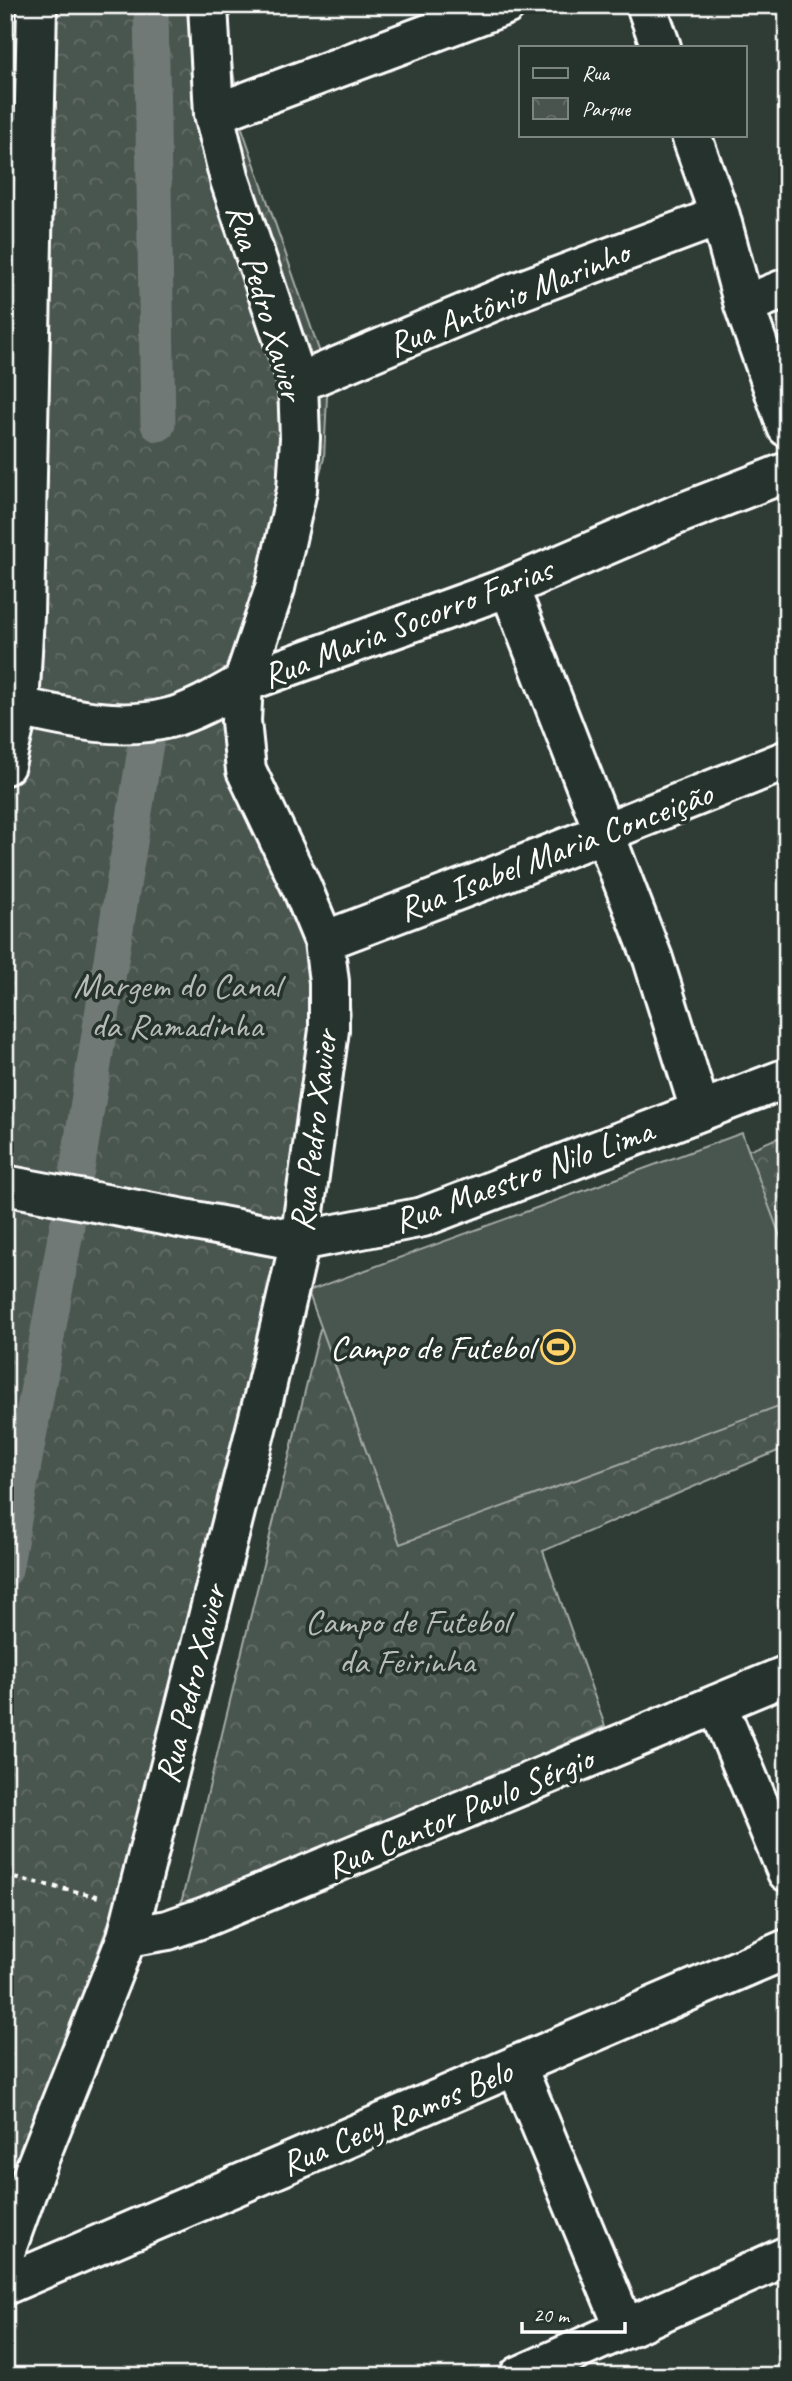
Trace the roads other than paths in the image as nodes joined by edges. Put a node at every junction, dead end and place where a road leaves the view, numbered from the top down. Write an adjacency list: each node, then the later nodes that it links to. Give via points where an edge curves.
1 (37, 5): 16 (street)
2 (208, 5): 6 (street, Rua Pedro Xavier)
3 (506, 5): 6 (street)
4 (646, 5): 5 (street)
5 (661, 46)
6 (214, 114): 11 (street, Rua Pedro Xavier, via 230,180)
7 (691, 136): 8 (street)
8 (720, 216): 10 (street); 11 (street, Rua Antônio Marinho, via 506,296)
9 (787, 288): 10 (street)
10 (744, 305): 12 (street)
11 (298, 383): 17 (street, Rua Pedro Xavier, via 297,490 275,588)
12 (787, 427)
13 (787, 472): 15 (street, Rua Maria Socorro Farias)
14 (5, 570): 16 (street)
15 (509, 587): 17 (street, Rua Maria Socorro Farias); 21 (street)
16 (24, 615): 18 (street)
17 (243, 683): 18 (street, Rua Maria Socorro Farias, via 170,718 128,724 82,721); 22 (street, Rua Pedro Xavier, via 246,770)
18 (19, 707): 20 (street)
19 (787, 760): 21 (street, Rua Isabel Maria Conceição)
20 (5, 765)
21 (603, 832): 22 (street, Rua Isabel Maria Conceição); 24 (street, via 653,959)
22 (324, 941): 26 (street, Rua Pedro Xavier, via 329,1030)
23 (787, 1078): 24 (street, Rua Maestro Nilo Lima)
24 (700, 1110): 26 (street, Rua Maestro Nilo Lima, via 423,1217)
25 (5, 1185): 26 (street, Rua Maestro Nilo Lima)
26 (300, 1241): 30 (street, Rua Pedro Xavier)
27 (787, 1675): 28 (street, Rua Cantor Paulo Sérgio)
28 (717, 1704): 29 (street); 30 (street, Rua Cantor Paulo Sérgio, via 205,1917 168,1930)
29 (787, 1872)
30 (131, 1921): 33 (street, Rua Pedro Xavier)
31 (787, 1949): 32 (street, Rua Cecy Ramos Belo)
32 (516, 2065): 35 (street, Rua Cecy Ramos Belo); 36 (street)
33 (5, 2252)
34 (787, 2256): 36 (street)
35 (5, 2285)
36 (625, 2329): 37 (street)
37 (519, 2376)

